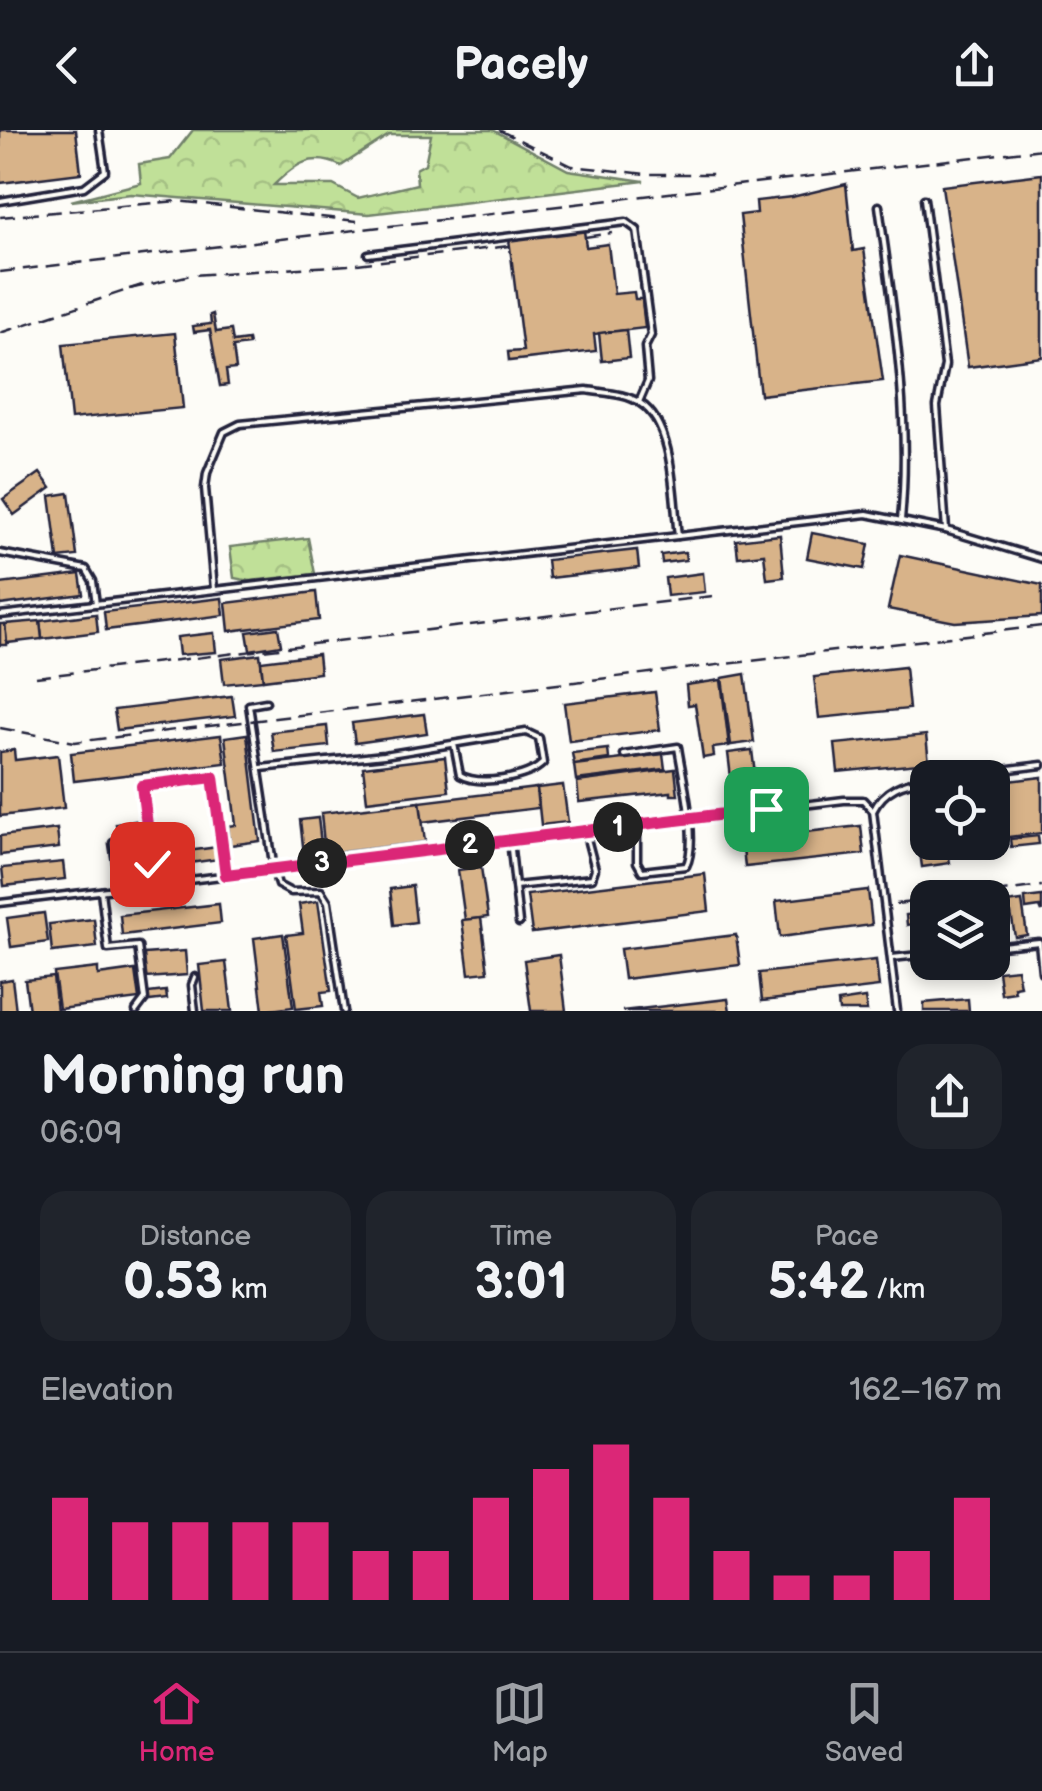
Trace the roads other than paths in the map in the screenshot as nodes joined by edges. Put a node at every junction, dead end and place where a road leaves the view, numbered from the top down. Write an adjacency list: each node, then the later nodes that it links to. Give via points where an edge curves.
1 (100, 130): 3 (lane, via 106,170 84,186)
2 (924, 199): 8 (lane, via 945,365 937,406)
3 (0, 200)
4 (880, 206): 7 (lane, via 905,441)
5 (368, 254): 6 (lane, via 626,222 636,230 650,335)
6 (640, 402): 9 (lane, via 664,432); 12 (lane, via 586,390 240,424 224,432 205,488)
7 (902, 520): 8 (lane); 9 (lane, via 867,514)
8 (946, 530): 11 (lane)
9 (678, 536): 12 (lane)
10 (0, 553): 13 (lane, via 86,569)
11 (1042, 559)
12 (214, 591): 13 (lane)
13 (96, 604): 14 (lane)
14 (0, 615)
15 (266, 702): 19 (lane, via 249,705)
16 (454, 744): 16 (lane, via 526,732 539,738 543,763 534,772 471,782 460,775); 19 (lane)
17 (624, 755): 23 (lane, via 678,748)
18 (1042, 766): 20 (lane)
19 (261, 768): 28 (lane)
20 (1010, 770)
21 (910, 781): 22 (lane, via 882,794)
22 (873, 812): 23 (lane, via 864,800 844,800); 36 (lane)
23 (688, 818): 24 (lane); 24 (lane, via 686,866 642,871)
24 (637, 824): 25 (lane)
25 (584, 831): 26 (lane); 30 (lane, via 592,878)
26 (510, 840): 28 (lane); 30 (lane)
27 (114, 843): 29 (lane, via 117,868 152,864 142,786 213,777)
28 (274, 870): 29 (lane); 41 (lane, via 278,885 321,892 328,902)
29 (226, 875): 31 (lane)
30 (515, 886): 33 (lane)
31 (101, 891): 32 (lane); 39 (lane, via 108,949 138,946 144,999)
32 (0, 903)
33 (519, 922)
34 (1010, 945): 37 (lane, via 1039,942)
35 (910, 956): 36 (lane)
36 (891, 958): 42 (lane)
37 (1042, 972)
38 (195, 977): 40 (lane)
39 (136, 1011)
40 (195, 1011)
41 (344, 1011)
42 (897, 1011)

